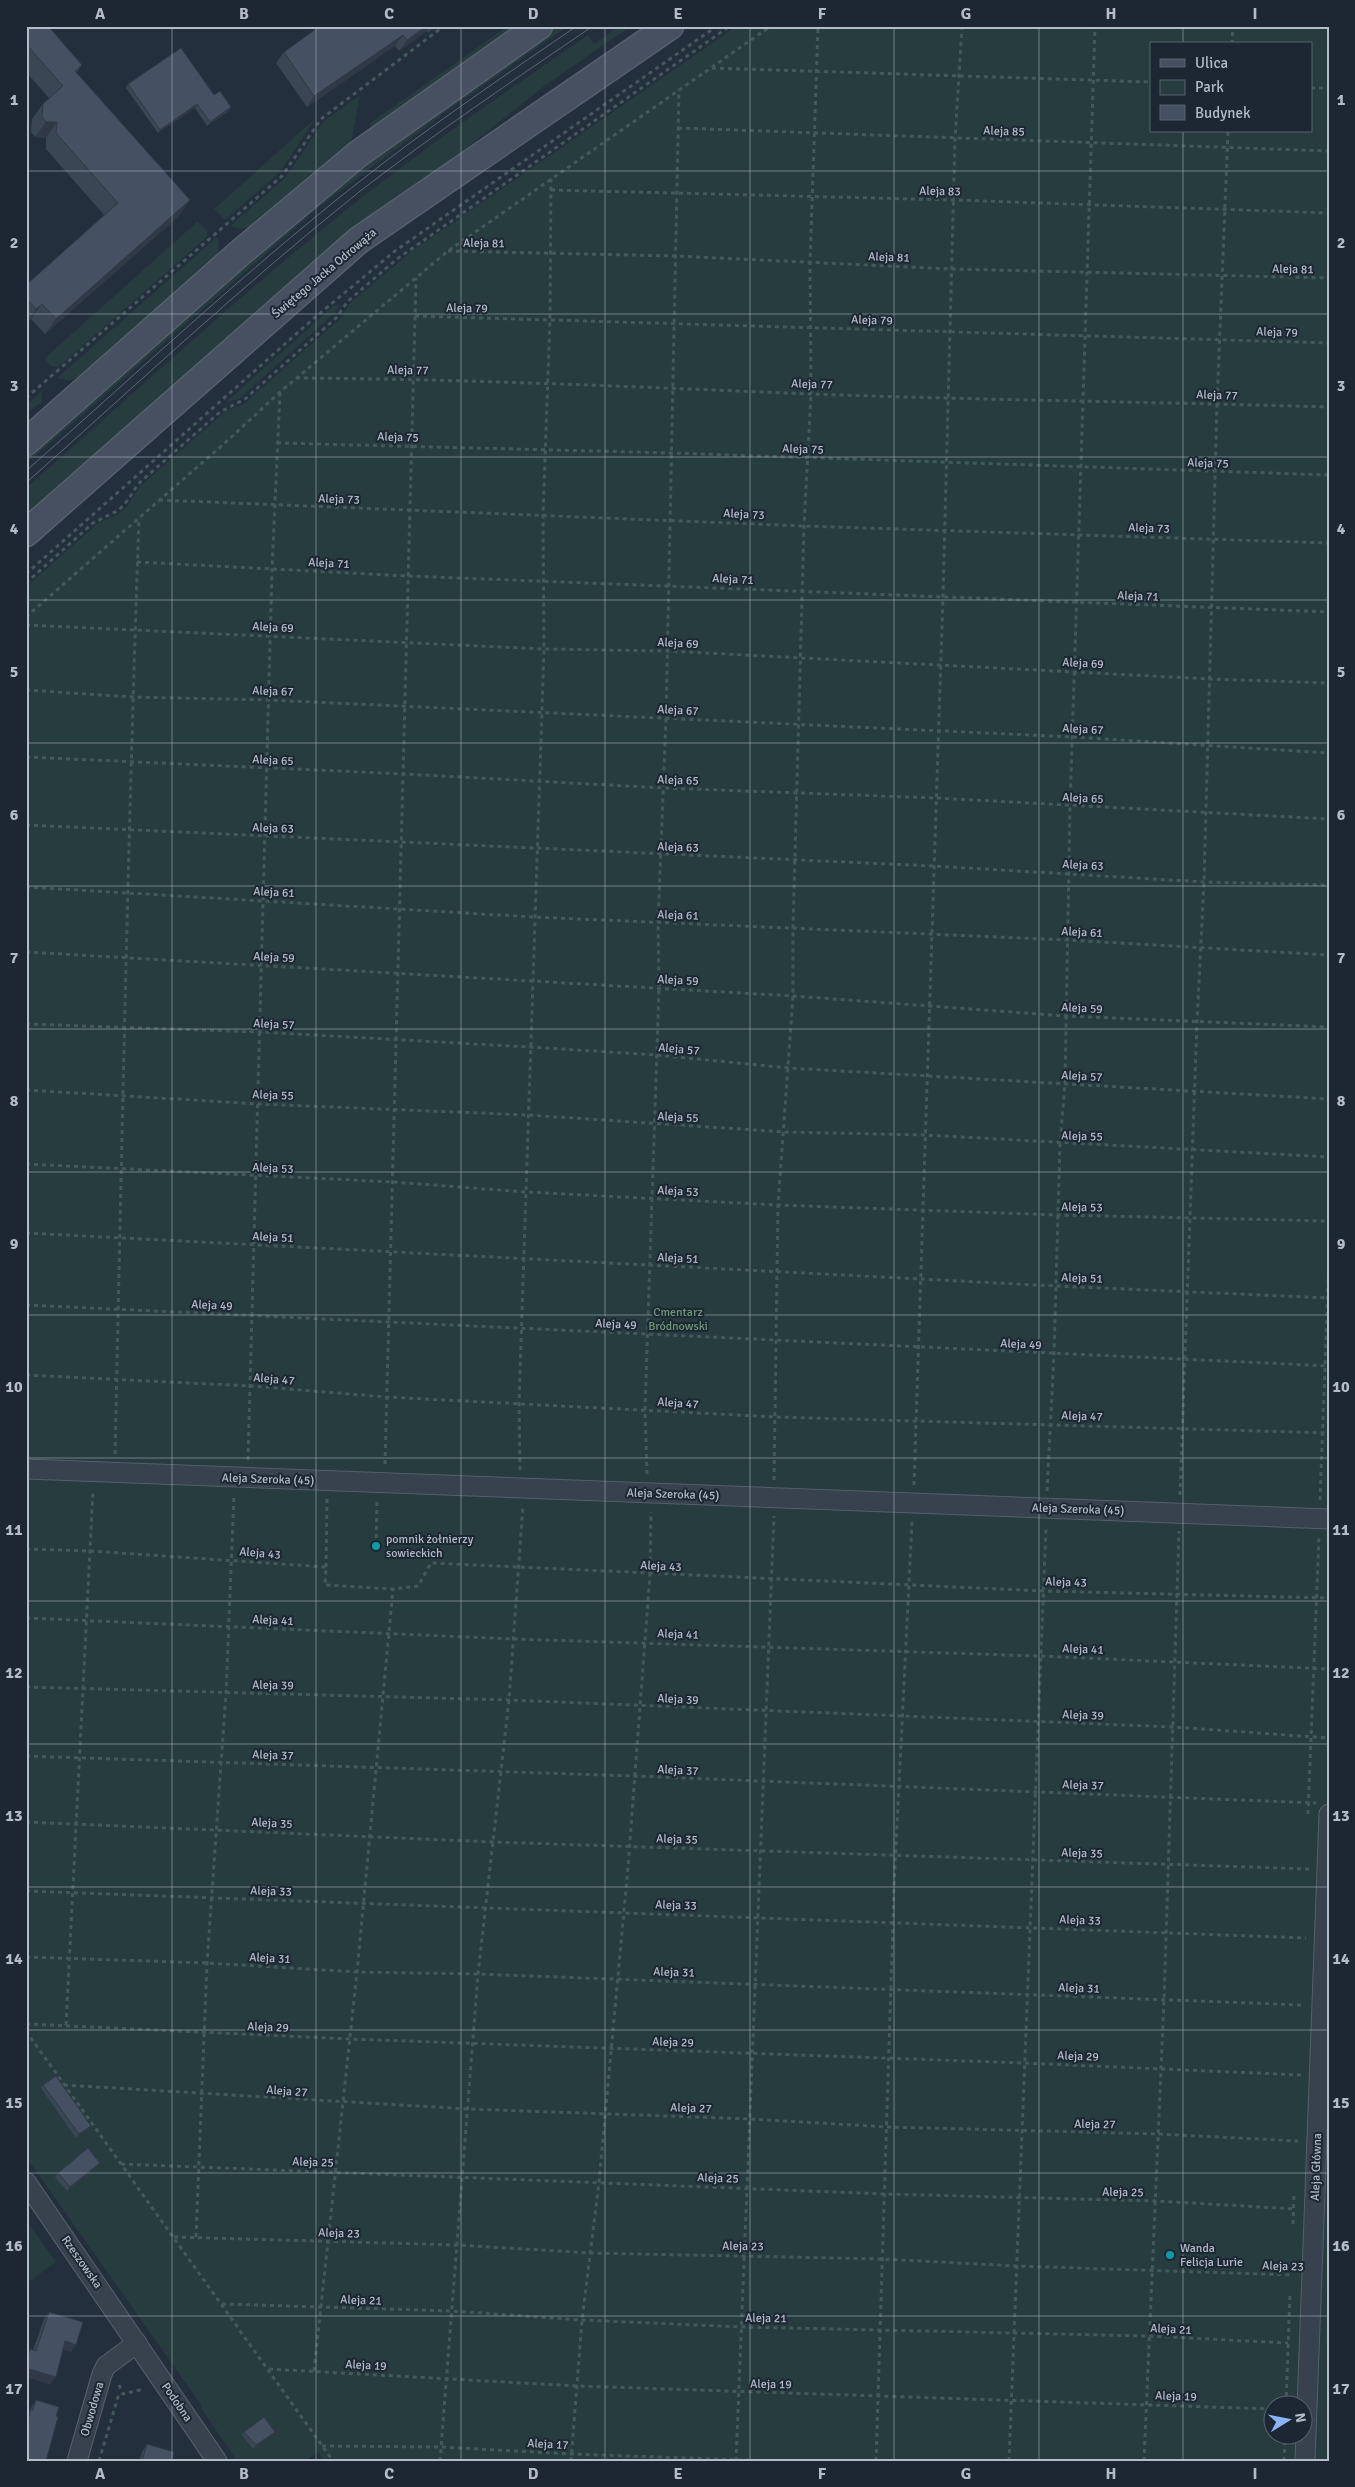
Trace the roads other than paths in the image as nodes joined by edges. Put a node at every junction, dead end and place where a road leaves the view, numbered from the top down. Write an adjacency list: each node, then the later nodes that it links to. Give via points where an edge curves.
1 (539, 26): 3 (main road, via 358,154 240,252)
2 (670, 26): 4 (main road, Świętego Jacka Odrowąża, via 359,240)
3 (26, 442)
4 (26, 532)
5 (26, 1469): 6 (street, Aleja Szeroka (45))
6 (1324, 1518)
7 (1325, 1808): 12 (street, Aleja Główna, via 1327,1870)
8 (26, 2182): 9 (street, Rzeszowska)
9 (137, 2343): 10 (street, Obwodowa, via 106,2366); 11 (street, Podobna)
10 (77, 2461)
11 (217, 2461)
12 (1305, 2461)

